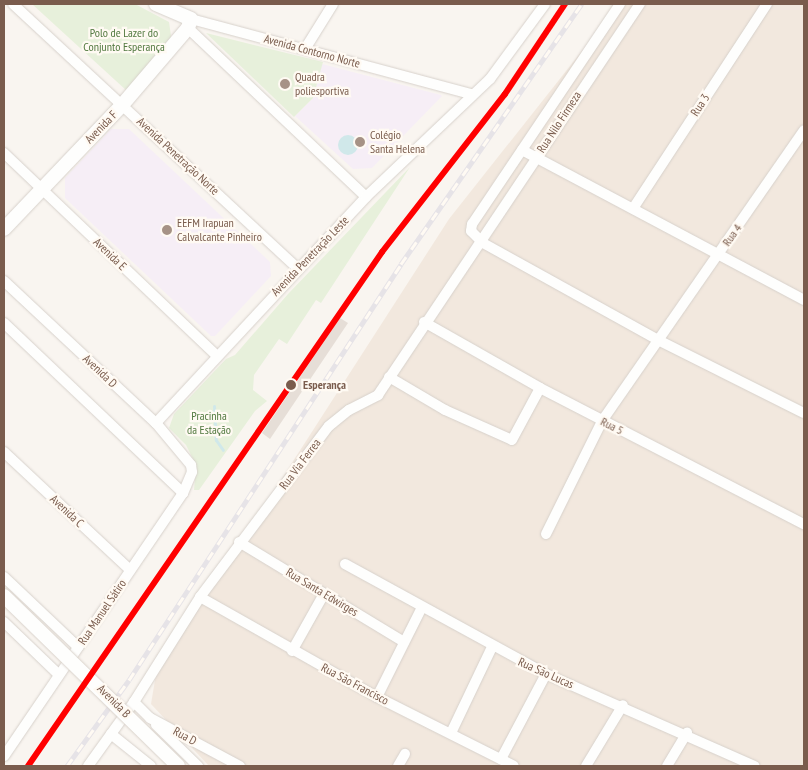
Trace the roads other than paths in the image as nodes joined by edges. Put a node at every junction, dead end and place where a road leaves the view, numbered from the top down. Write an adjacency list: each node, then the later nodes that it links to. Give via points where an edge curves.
1 (13, 4): 11 (street, Avenida Penetração Norte)
2 (156, 4): 8 (street, Avenida Contorno Norte)
3 (332, 4): 9 (street)
4 (545, 4): 10 (street, Avenida Penetração Leste, via 497,71)
5 (620, 4): 13 (street, Rua Nilo Firmeza)
6 (640, 4): 15 (street, Rua Nilo Firmeza)
7 (767, 4): 18 (street, Rua 3)
8 (189, 24): 9 (street, Avenida Contorno Norte); 11 (street, Avenida F); 17 (street)
9 (305, 49): 10 (street, Avenida Contorno Norte)
10 (470, 94): 17 (street, Avenida Penetração Leste)
11 (123, 104): 16 (street, Avenida F); 22 (street, Avenida Penetração Norte)
12 (804, 130): 21 (street, Rua 4)
13 (522, 150): 15 (street); 20 (street, Rua Nilo Firmeza, via 472,224 472,231)
14 (4, 153): 16 (street, Avenida E)
15 (535, 157): 18 (street); 20 (street, Rua Nilo Firmeza)
16 (42, 190): 19 (street, Avenida F); 28 (street, Avenida E)
17 (366, 197): 22 (street, Avenida Penetração Leste)
18 (634, 207): 21 (street)
19 (4, 229)
20 (483, 243): 25 (street, Rua Via Ferrea); 27 (street)
21 (718, 254): 24 (street); 27 (street, Rua 4)
22 (298, 269): 28 (street, Avenida Penetração Leste)
23 (4, 281): 33 (street, Avenida D)
24 (804, 300)
25 (424, 322): 29 (street, Rua Via Ferrea); 30 (street, Rua 5)
26 (4, 323): 36 (street)
27 (658, 340): 31 (street); 32 (street, Rua 4)
28 (216, 355): 33 (street, Avenida Penetração Leste)
29 (389, 377): 30 (street, via 445,410 512,440); 39 (street, Rua Via Ferrea, via 370,402 349,410 329,426)
30 (540, 388): 32 (street, Rua 5)
31 (804, 413)
32 (602, 421): 37 (street, Rua 5); 38 (street, Rua 4)
33 (156, 423): 35 (street, Avenida D)
34 (4, 452): 41 (street, Avenida C)
35 (191, 465): 36 (street, Rua Manuel Sátiro, via 192,475)
36 (183, 493): 41 (street, Rua Manuel Sátiro)
37 (804, 524)
38 (546, 534)
39 (240, 542): 43 (street, Rua Santa Edwirges); 45 (street, Rua Via Ferrea)
40 (345, 564): 46 (street, Rua São Lucas)
41 (130, 570): 49 (street, Rua Manuel Sátiro)
42 (4, 577): 49 (street)
43 (324, 594): 48 (street, Rua Santa Edwirges); 51 (street)
44 (4, 596): 67 (street, Avenida B, bridge)
45 (200, 597): 51 (street, Rua São Francisco); 55 (street, Rua Via Ferrea)
46 (422, 609): 48 (street); 50 (street, Rua São Lucas)
47 (4, 622): 53 (street)
48 (404, 642): 54 (street)
49 (78, 647): 53 (street, Rua Manuel Sátiro)
50 (492, 647): 52 (street, Rua São Lucas); 58 (street)
51 (292, 650): 54 (street, Rua São Francisco)
52 (546, 674): 56 (street, Rua São Lucas); 63 (street)
53 (59, 675): 61 (street, Rua Manuel Sátiro)
54 (378, 697): 58 (street, Rua São Francisco)
55 (134, 702): 57 (street, Rua D); 60 (street, Rua Via Ferrea)
56 (622, 706): 59 (street, Rua São Lucas); 72 (street)
57 (150, 718): 68 (street); 69 (street, Rua D)
58 (451, 733): 63 (street, Rua São Francisco)
59 (687, 733): 64 (street, Rua São Lucas); 73 (street)
60 (111, 734): 65 (street, Rua Via Ferrea); 66 (street)
61 (5, 753)
62 (406, 754): 70 (street)
63 (501, 759): 71 (street, Rua São Francisco)
64 (742, 764): 74 (street, Rua São Lucas)
65 (88, 766)
66 (151, 766)
67 (178, 766)
68 (198, 766)
69 (240, 766)
70 (398, 766)
71 (514, 766)
72 (586, 766)
73 (667, 766)
74 (755, 766)

